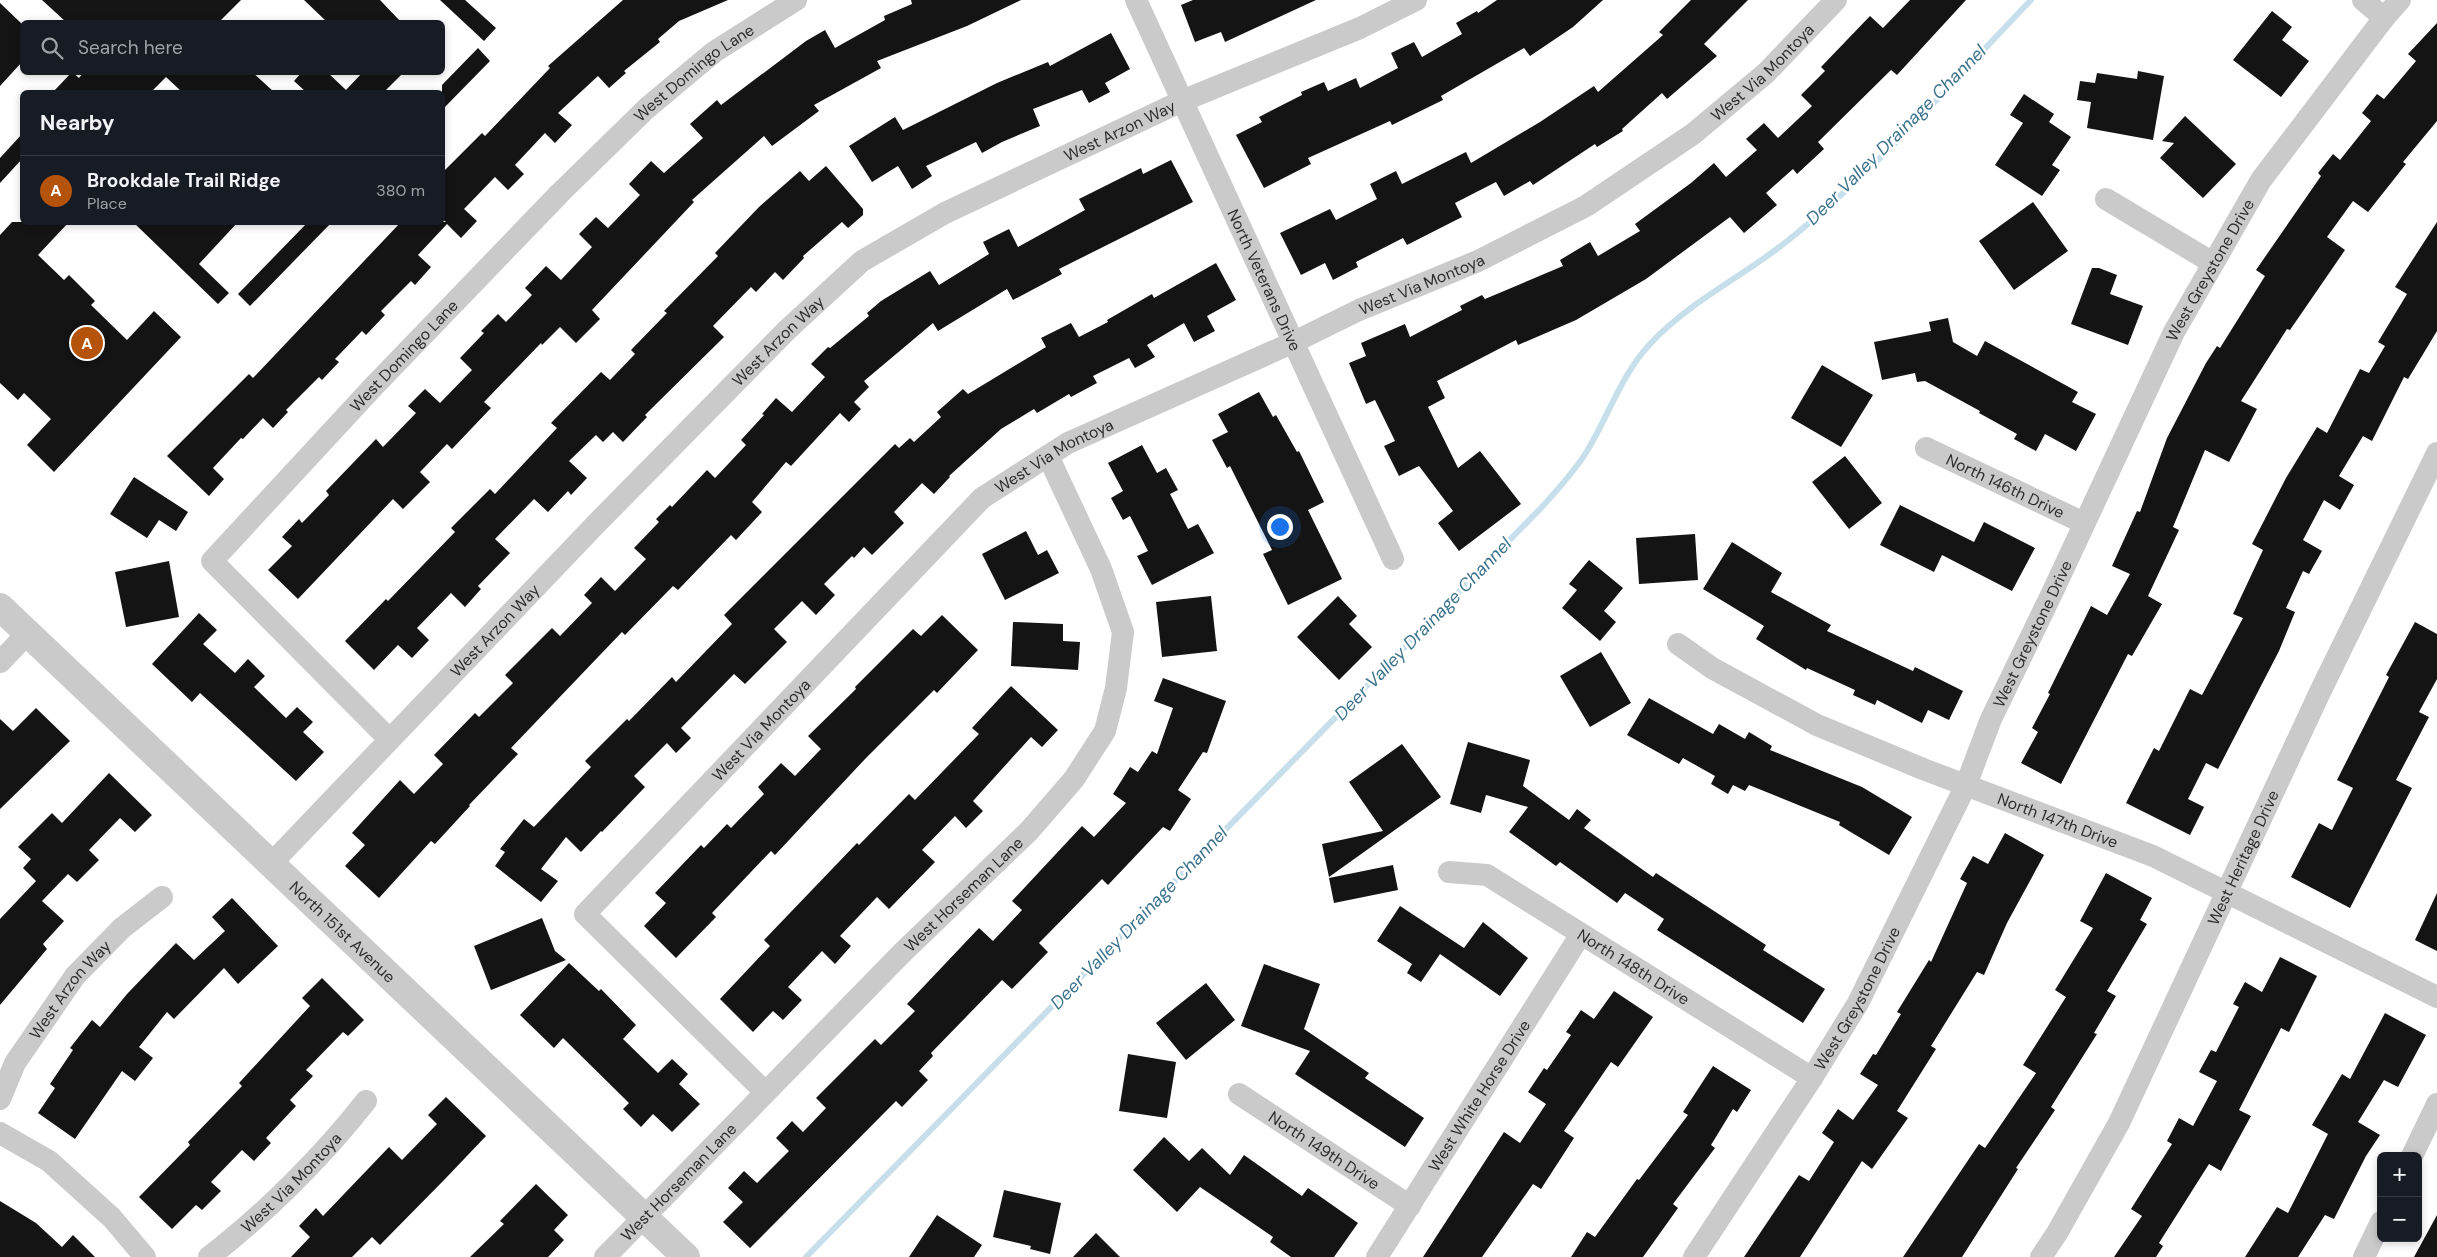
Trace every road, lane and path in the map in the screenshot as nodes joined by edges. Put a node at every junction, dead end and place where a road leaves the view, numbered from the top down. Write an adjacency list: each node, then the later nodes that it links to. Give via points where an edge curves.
1 (796, 0): 21 (street, West Domingo Lane, via 714,52 647,108 560,193 374,386 212,562)
2 (1136, 0): 8 (street, North Veterans Drive)
3 (1416, 0): 8 (street, West Arzon Way, via 1360,28)
4 (1836, 0): 11 (street, West Via Montoya, via 1766,73 1693,134 1586,206 1478,261 1359,310)
5 (2363, 0): 7 (street)
6 (2400, 0): 7 (street, West Greystone Drive)
7 (2384, 18): 10 (street, West Greystone Drive, via 2261,180)
8 (1182, 102): 11 (street, North Veterans Drive); 21 (street, West Arzon Way, via 945,213 862,261 787,330)
9 (2106, 199): 10 (street)
10 (2213, 263): 15 (street, West Greystone Drive, via 2174,332)
11 (1294, 342): 14 (street, West Via Montoya, via 1068,443); 16 (street, North Veterans Drive)
12 (1926, 448): 15 (street, North 146th Drive)
13 (2437, 453): 25 (street, West Heritage Drive, via 2320,692)
14 (1048, 456): 30 (street, West Horseman Lane, via 1101,569 1123,632 1116,688 1105,731 1074,779 1029,831 902,953); 30 (street, West Via Montoya, via 982,498 585,914)
15 (2084, 522): 22 (street, West Greystone Drive, via 1991,719)
16 (1393, 559)
17 (0, 607): 18 (street, North 151st Avenue)
18 (28, 633): 20 (street); 23 (street, North 151st Avenue)
19 (1678, 644): 22 (street, North 147th Drive, via 1712,668 1817,725)
20 (0, 662)
21 (390, 739): 23 (street, West Arzon Way)
22 (1966, 785): 25 (street, North 147th Drive, via 2153,856); 29 (street, West Greystone Drive, via 1858,1003)
23 (270, 865): 38 (street, North 151st Avenue)
24 (1450, 872): 27 (street, North 148th Drive, via 1487,875)
25 (2228, 892): 28 (street, North 147th Drive); 46 (street, West Heritage Drive, via 2119,1123)
26 (162, 897): 32 (street, West Arzon Way, via 122,928 75,976 15,1063)
27 (1581, 934): 29 (street, North 148th Drive); 37 (street, West White Horse Drive)
28 (2437, 997)
29 (1812, 1078): 45 (street, West Greystone Drive)
30 (765, 1092): 38 (street, West Horseman Lane)
31 (1239, 1094): 37 (street, North 149th Drive)
32 (0, 1099)
33 (366, 1100): 41 (street, West Via Montoya, via 333,1142)
34 (2437, 1104): 36 (street)
35 (0, 1133): 40 (street, via 49,1161 112,1218)
36 (2414, 1152)
37 (1410, 1206): 44 (street, West White Horse Drive)
38 (644, 1217): 42 (street, West Horseman Lane); 43 (street, North 151st Avenue)
39 (2377, 1230): 47 (street)
40 (145, 1257)
41 (210, 1257)
42 (605, 1257)
43 (686, 1257)
44 (1377, 1257)
45 (1694, 1257)
46 (2040, 1257)
47 (2364, 1257)

